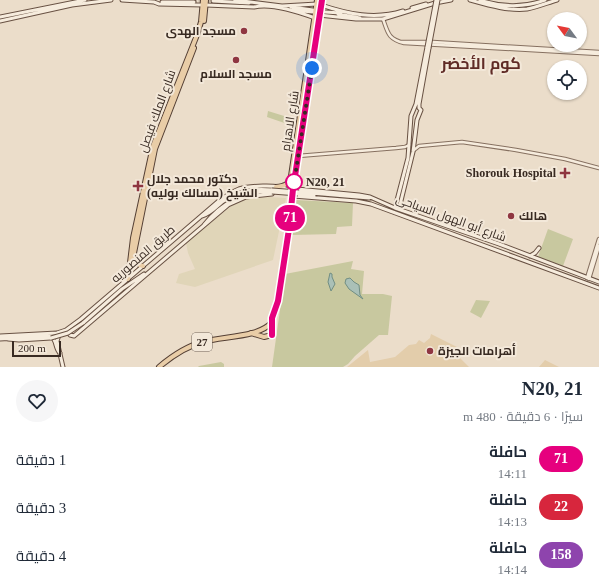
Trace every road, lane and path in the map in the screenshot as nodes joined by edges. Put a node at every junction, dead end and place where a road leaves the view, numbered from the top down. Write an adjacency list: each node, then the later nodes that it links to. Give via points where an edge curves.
1 (85, 0): 20 (main road)
2 (111, 0): 20 (main road)
3 (122, 0): 13 (main road)
4 (235, 0): 16 (main road)
5 (437, 0): 25 (main road, via 395,14); 29 (main road, bridge)
6 (452, 0): 27 (main road)
7 (470, 0): 10 (main road, via 494,7 521,9)
8 (480, 0): 9 (main road, via 494,4 528,5)
9 (545, 0)
10 (557, 0)
11 (194, 1): 13 (main road)
12 (212, 1): 15 (main road); 16 (main road)
13 (154, 2): 15 (main road)
14 (319, 2): 17 (main road); 22 (main road, شارع الاهرام); 25 (main road, via 335,10 356,13); 26 (main road, شارع الاهرام)
15 (205, 3): 16 (main road, via 254,7); 31 (main road, شارع الملك فيصل, via 197,35)
16 (259, 5): 17 (main road)
17 (282, 7): 18 (main road); 26 (main road)
18 (313, 11)
19 (24, 12): 20 (main road); 23 (main road); 24 (main road)
20 (36, 12): 23 (main road)
21 (325, 13): 25 (main road)
22 (319, 15): 25 (main road, via 356,19); 32 (main road, شارع الاهرام)
23 (21, 16): 28 (main road)
24 (0, 17)
25 (361, 17): 27 (main road)
26 (315, 18): 32 (main road, شارع الاهرام)
27 (383, 19): 30 (street, via 390,36 400,42)
28 (0, 21)
29 (428, 48): 34 (main road); 35 (main road, via 416,106 412,112)
30 (599, 53)
31 (172, 98): 61 (main road, شارع الملك فيصل, via 155,149); 62 (main road, شارع الملك فيصل, via 150,153)
32 (304, 105): 33 (main road, شارع الاهرام)
33 (303, 113): 40 (main road, شارع الاهرام); 42 (main road, شارع الاهرام, via 290,180 284,186)
34 (415, 141): 36 (street); 39 (main road)
35 (409, 144): 37 (street); 38 (main road)
36 (420, 146): 39 (street); 41 (street, via 462,142 516,150)
37 (405, 147): 38 (street); 40 (street)
38 (409, 149): 46 (main road)
39 (413, 150): 47 (main road)
40 (298, 156): 43 (main road, شارع الاهرام)
41 (599, 169)
42 (274, 187): 44 (main road, via 286,189); 51 (main road, طريق المنصوريه, via 238,190 224,197); 53 (main road, via 272,194 250,196 235,201)
43 (295, 187): 44 (main road, شارع الاهرام); 45 (main road, شارع أبو الهول السياحى)
44 (294, 196): 48 (main road, شارع أبو الهول السياحى); 70 (main road, شارع الاهرام)
45 (370, 197): 49 (main road, شارع أبو الهول السياحى); 51 (main road, bridge, via 254,190 232,196)
46 (397, 201): 47 (main road); 49 (main road)
47 (401, 203): 50 (main road)
48 (371, 204): 53 (main road, bridge, via 359,200 256,192 229,202 207,221); 55 (main road, شارع أبو الهول السياحى)
49 (395, 208): 50 (main road, شارع أبو الهول السياحى)
50 (399, 209): 52 (main road, شارع أبو الهول السياحى)
51 (201, 216): 63 (main road, طريق المنصوريه)
52 (444, 225): 54 (main road, شارع أبو الهول السياحى); 55 (main road, via 447,229)
53 (203, 228): 64 (main road)
54 (455, 229): 56 (main road, via 451,230); 60 (main road, شارع أبو الهول السياحى)
55 (442, 230): 56 (main road, شارع أبو الهول السياحى)
56 (453, 234): 69 (main road, شارع أبو الهول السياحى)
57 (599, 239): 65 (street)
58 (599, 246): 65 (street)
59 (539, 248): 60 (main road)
60 (529, 256): 66 (main road, شارع أبو الهول السياحى)
61 (134, 262): 62 (main road, via 133,267); 63 (main road)
62 (129, 266): 67 (main road, شارع الملك فيصل)
63 (143, 266): 67 (main road, طريق المنصوريه)
64 (151, 271): 71 (main road, via 74,336 69,335); 74 (main road, bridge, via 122,289 68,333 51,338)
65 (590, 272): 66 (street)
66 (588, 278): 68 (main road, شارع أبو الهول السياحى)
67 (128, 279): 71 (main road, طريق المنصوريه)
68 (599, 282)
69 (599, 288)
70 (272, 322): 73 (main road, 27, via 266,328); 73 (main road, شارع الاهرام / 27, via 272,335 264,337)
71 (68, 329): 72 (main road, طريق المنصوريه)
72 (61, 332): 74 (main road, طريق المنصوريه); 75 (main road, via 57,341)
73 (251, 333): 77 (main road, 27, via 199,343 180,352)
74 (1, 338): 75 (main road, via 51,336)
75 (60, 353): 76 (main road)
76 (63, 367)
77 (159, 367)

